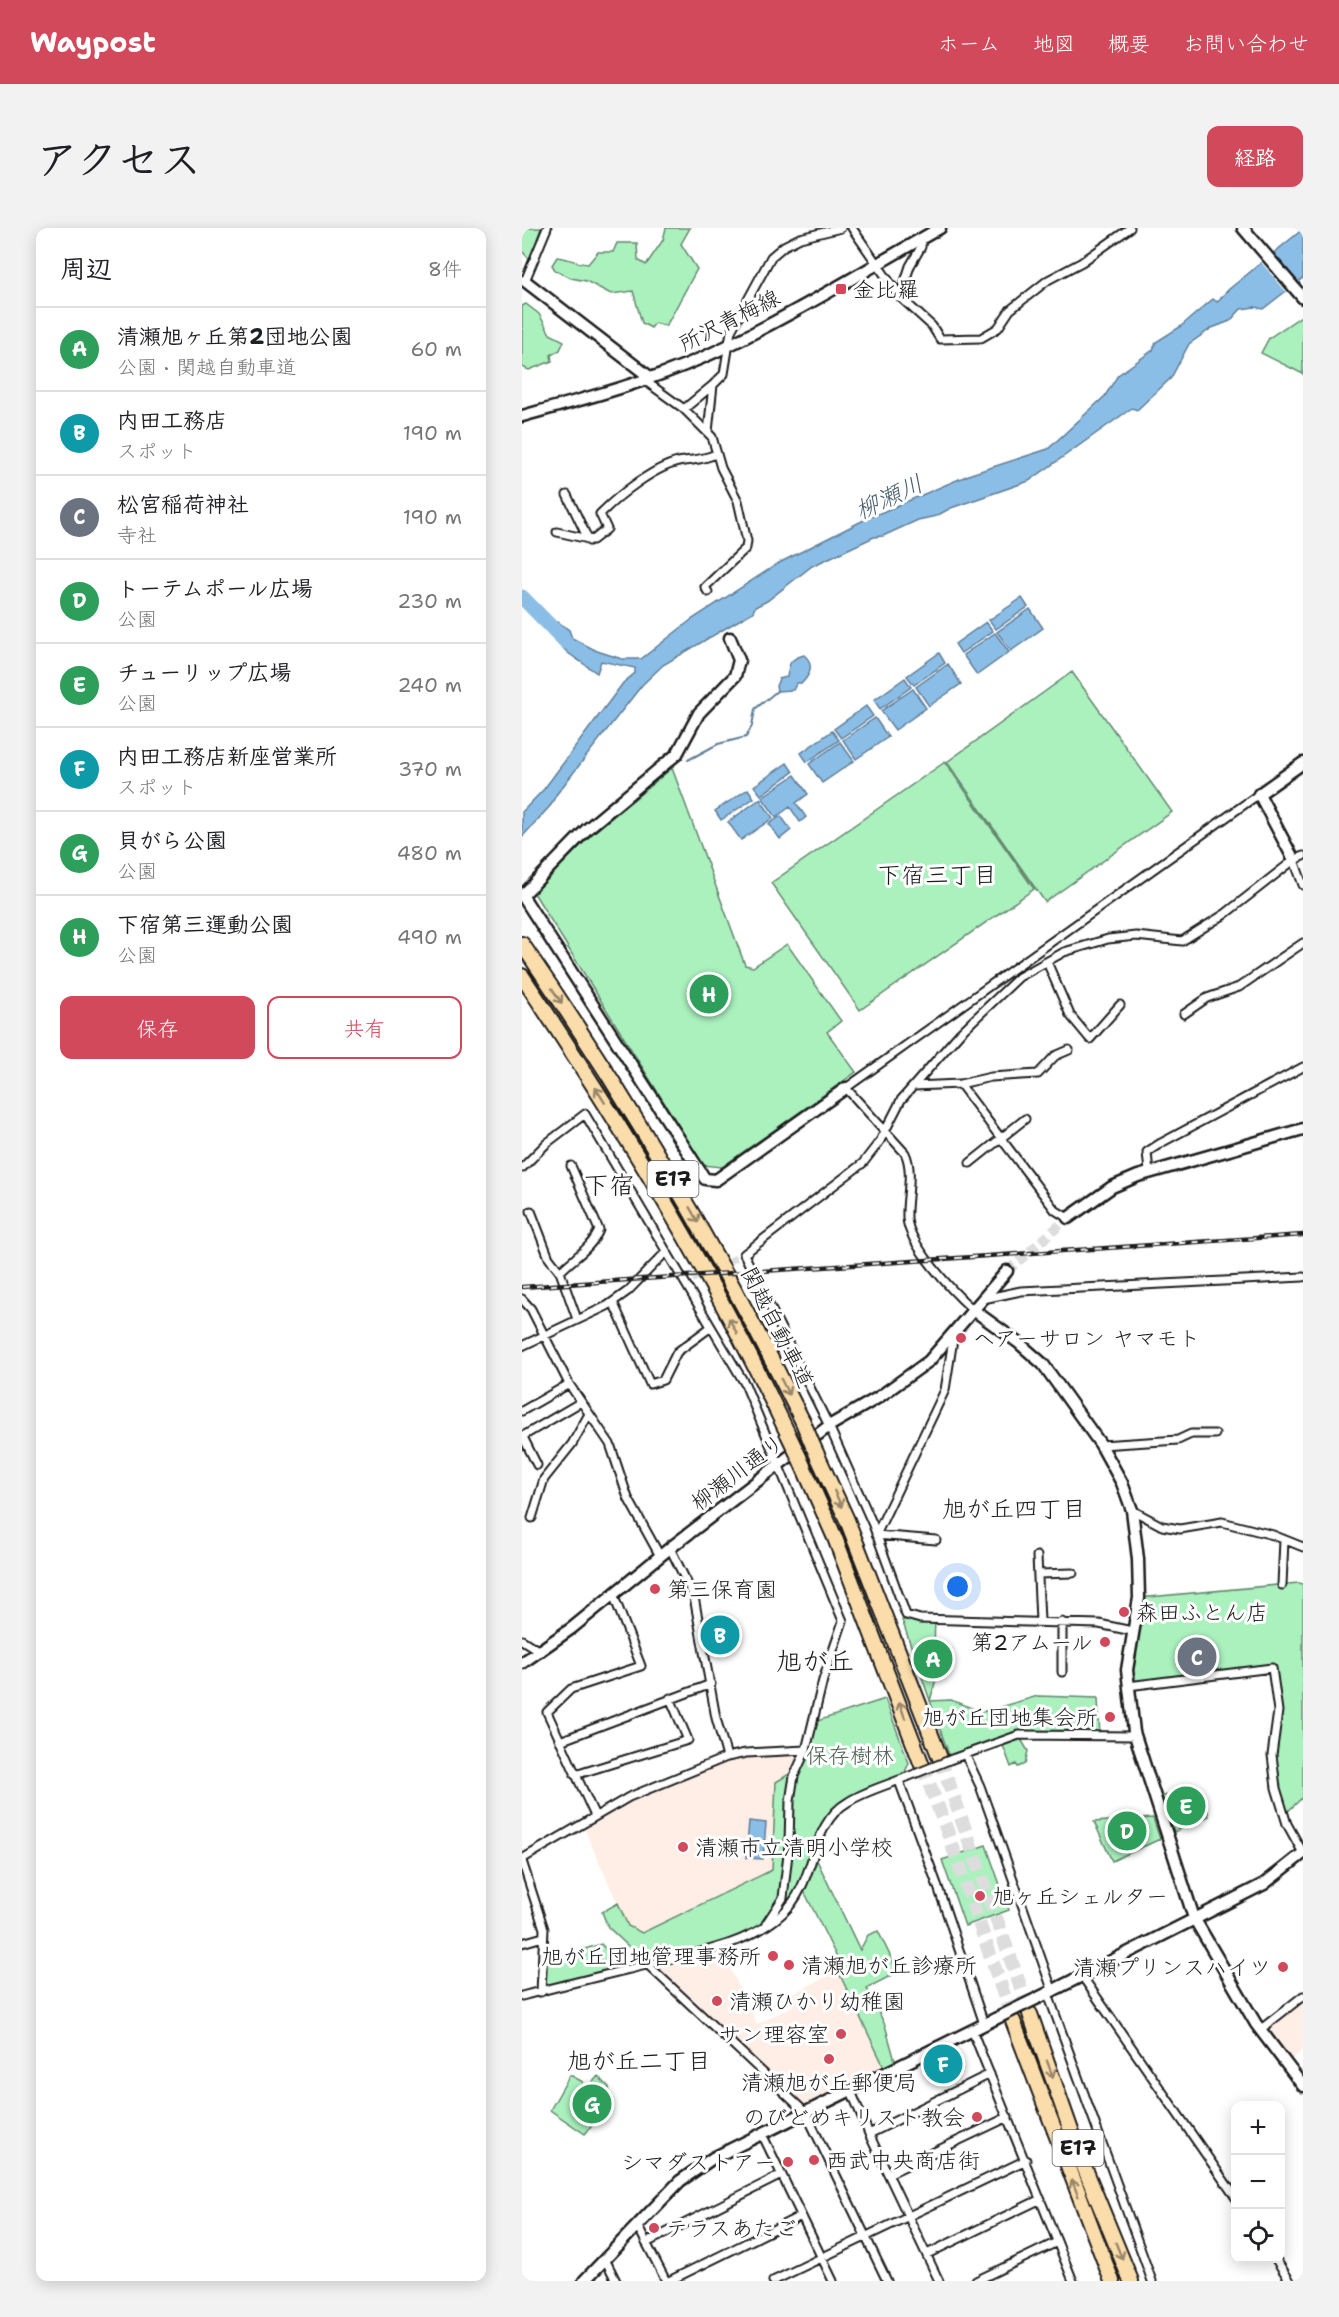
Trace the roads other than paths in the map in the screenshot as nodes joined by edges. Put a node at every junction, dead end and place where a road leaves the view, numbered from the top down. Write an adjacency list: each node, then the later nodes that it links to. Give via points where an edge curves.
1 (547, 228): 11 (street)
2 (813, 228): 8 (street)
3 (841, 228): 8 (street)
4 (852, 228): 10 (street)
5 (940, 228): 9 (street, 所沢青梅線)
6 (1130, 228): 12 (street, via 1082,262 1048,280 1010,310 998,328 981,338 940,339 932,326)
7 (1243, 228): 13 (street)
8 (808, 235): 14 (street, via 771,257 743,305)
9 (922, 238): 10 (street, 所沢青梅線); 12 (street)
10 (878, 263): 12 (street); 14 (street, 所沢青梅線)
11 (524, 281): 15 (street)
12 (900, 297)
13 (1303, 298)
14 (729, 345): 15 (street, 所沢青梅線); 16 (street, via 724,374)
15 (648, 379): 17 (street); 18 (street, 所沢青梅線)
16 (713, 385): 17 (street); 19 (street)
17 (684, 409): 19 (street)
18 (522, 416)
19 (708, 432): 20 (street)
20 (716, 454): 23 (street, via 702,461 683,460 622,493 600,514 607,529); 24 (street, via 736,494 747,544 742,554 705,587)
21 (567, 495): 23 (street)
22 (557, 532): 23 (street)
23 (589, 541)
24 (708, 592)
25 (730, 638): 30 (street, via 739,660 735,676 699,713 676,754 588,829)
26 (1303, 763): 27 (street)
27 (1259, 794): 28 (street); 34 (street)
28 (1299, 858): 29 (street); 33 (street, via 1182,941 1136,936 1108,939 1064,952)
29 (1303, 885)
30 (522, 895): 43 (street, via 705,1179 716,1180)
31 (1303, 943): 38 (street, via 1239,987 1207,998)
32 (523, 946): 105 (highway, 関越自動車道 / E17, one-way to 105, bridge, via 652,1144 708,1240 803,1422)
33 (1047, 962): 36 (street); 37 (street, via 1070,1015 1090,1039)
34 (1012, 968): 36 (street); 43 (street)
35 (522, 976): 106 (highway, 関越自動車道 / E17, one-way to 35, bridge, via 839,1549 788,1434 691,1247 580,1063)
36 (1020, 977): 42 (street, via 960,1033)
37 (1120, 1005)
38 (1184, 1014)
39 (1069, 1050): 41 (street, via 1055,1056 1038,1074 991,1077)
40 (1303, 1067): 51 (street, via 1147,1152)
41 (960, 1084): 42 (street); 47 (street)
42 (914, 1086): 46 (street, via 901,1100)
43 (846, 1088): 46 (street)
44 (1025, 1119): 47 (street)
45 (1303, 1129): 51 (street)
46 (885, 1130): 61 (street, via 908,1158 907,1219 912,1236); 71 (street, via 863,1162 744,1254)
47 (999, 1139): 48 (street); 53 (street, via 1055,1210)
48 (970, 1163)
49 (571, 1166): 56 (street, via 599,1230 586,1250)
50 (522, 1168): 54 (street, via 585,1114)
51 (1149, 1172): 53 (street, via 1112,1187)
52 (531, 1211): 56 (street, via 549,1258)
53 (1068, 1218)
54 (666, 1252): 60 (street); 63 (street)
55 (1007, 1271): 59 (street, 柳瀬川通り)
56 (560, 1272): 62 (street)
57 (1303, 1277): 59 (street, via 1021,1291)
58 (522, 1299): 65 (street)
59 (983, 1299): 61 (street, 柳瀬川通り)
60 (613, 1302): 62 (street); 63 (street, via 650,1384 663,1380 677,1353)
61 (972, 1309): 64 (street, 柳瀬川通り); 74 (street, via 1043,1364)
62 (577, 1319): 65 (street)
63 (711, 1327): 76 (street, via 745,1384)
64 (954, 1330): 71 (street, 柳瀬川通り, via 929,1361); 79 (street, via 945,1390)
65 (543, 1335): 66 (street); 67 (street)
66 (522, 1346)
67 (569, 1384): 68 (street); 69 (street)
68 (581, 1402): 70 (street); 73 (street)
69 (522, 1411)
70 (589, 1414): 78 (street, via 573,1444 544,1479); 84 (street, via 610,1444 628,1498)
71 (829, 1426): 76 (street, 柳瀬川通り); 79 (street)
72 (1215, 1434): 74 (street)
73 (522, 1436): 75 (street)
74 (1101, 1445): 77 (street)
75 (537, 1465)
76 (779, 1465): 83 (street, 柳瀬川通り); 102 (street, via 843,1621)
77 (1132, 1510): 81 (street, via 1162,1526 1180,1529 1222,1522); 92 (street, via 1139,1589)
78 (532, 1518)
79 (876, 1535): 80 (street); 90 (street, via 906,1615 920,1619)
80 (936, 1540)
81 (1284, 1540): 82 (street); 88 (street)
82 (1303, 1547)
83 (670, 1548): 84 (street, 柳瀬川通り); 97 (street, via 694,1597)
84 (660, 1556): 89 (street, 柳瀬川通り)
85 (1037, 1556): 87 (street)
86 (1072, 1573): 87 (street)
87 (1038, 1574): 90 (street)
88 (1282, 1585)
89 (613, 1594): 94 (street, 柳瀬川通り); 101 (street, via 641,1666 571,1689 547,1712)
90 (1040, 1621): 91 (street)
91 (1062, 1622): 92 (street, via 1099,1623); 96 (street)
92 (1132, 1631): 98 (street)
93 (522, 1640): 94 (street)
94 (541, 1652): 95 (street, 柳瀬川通り)
95 (522, 1664)
96 (1062, 1672)
97 (711, 1684): 99 (street); 104 (street)
98 (1128, 1686): 100 (street); 110 (street, via 1272,1668 1278,1711 1272,1755 1276,1788 1287,1824)
99 (670, 1698): 101 (street); 107 (street, via 688,1740)
100 (1135, 1736): 103 (street, via 1019,1736); 112 (street)
101 (560, 1742): 107 (street)
102 (806, 1750): 104 (street); 113 (street, via 794,1776 790,1801 783,1898)
103 (965, 1754): 105 (street); 119 (street, via 982,1793)
104 (727, 1757): 109 (street, via 629,1797)
105 (946, 1758): 108 (street, bridge)
106 (922, 1765)
107 (575, 1775): 109 (street)
108 (898, 1781): 113 (street, via 847,1802 834,1814 813,1852 803,1888 783,1913); 123 (street)
109 (595, 1816): 111 (street)
110 (1303, 1853): 112 (street, via 1264,1884)
111 (522, 1860): 114 (street, via 544,1929)
112 (1194, 1918): 117 (street); 126 (street)
113 (764, 1926): 116 (street, via 732,1942)
114 (543, 1937): 115 (street); 118 (street)
115 (522, 1943)
116 (648, 1965): 118 (street); 130 (street)
117 (1082, 1976): 119 (street); 137 (street)
118 (541, 1992): 120 (street)
119 (1047, 1994): 123 (street, bridge); 160 (street)
120 (522, 1996)
121 (1303, 1996): 126 (street)
122 (1030, 2014): 159 (highway, E17, one-way to 159, via 1081,2158)
123 (989, 2021): 125 (street)
124 (1013, 2021): 158 (highway, E17, one-way to 124)
125 (972, 2030): 127 (street); 129 (street)
126 (1261, 2030): 128 (street)
127 (990, 2074): 131 (street); 133 (street)
128 (1303, 2086)
129 (851, 2091): 130 (street); 133 (street)
130 (806, 2113): 132 (street); 142 (street)
131 (1008, 2117): 134 (street); 135 (street)
132 (762, 2134): 136 (street); 141 (street, via 713,2158 680,2181)
133 (869, 2134): 135 (street)
134 (1026, 2160): 138 (street); 140 (street)
135 (888, 2174): 140 (street)
136 (781, 2175): 139 (street); 144 (street)
137 (1231, 2191)
138 (1041, 2199): 143 (street); 145 (street)
139 (801, 2216): 146 (street); 151 (street)
140 (908, 2216): 142 (street); 145 (street)
141 (637, 2225): 144 (street); 147 (street)
142 (866, 2236): 146 (street); 154 (street)
143 (1057, 2242): 156 (street); 157 (street)
144 (646, 2243): 151 (street)
145 (927, 2254): 155 (street)
146 (822, 2258): 152 (street); 153 (street)
147 (605, 2259): 149 (street); 150 (street)
148 (1278, 2263): 161 (street)
149 (584, 2281)
150 (616, 2281)
151 (667, 2281)
152 (773, 2281)
153 (833, 2281)
154 (887, 2281)
155 (939, 2281)
156 (976, 2281)
157 (1073, 2281)
158 (1112, 2281)
159 (1131, 2281)
160 (1152, 2281)
161 (1290, 2281)

